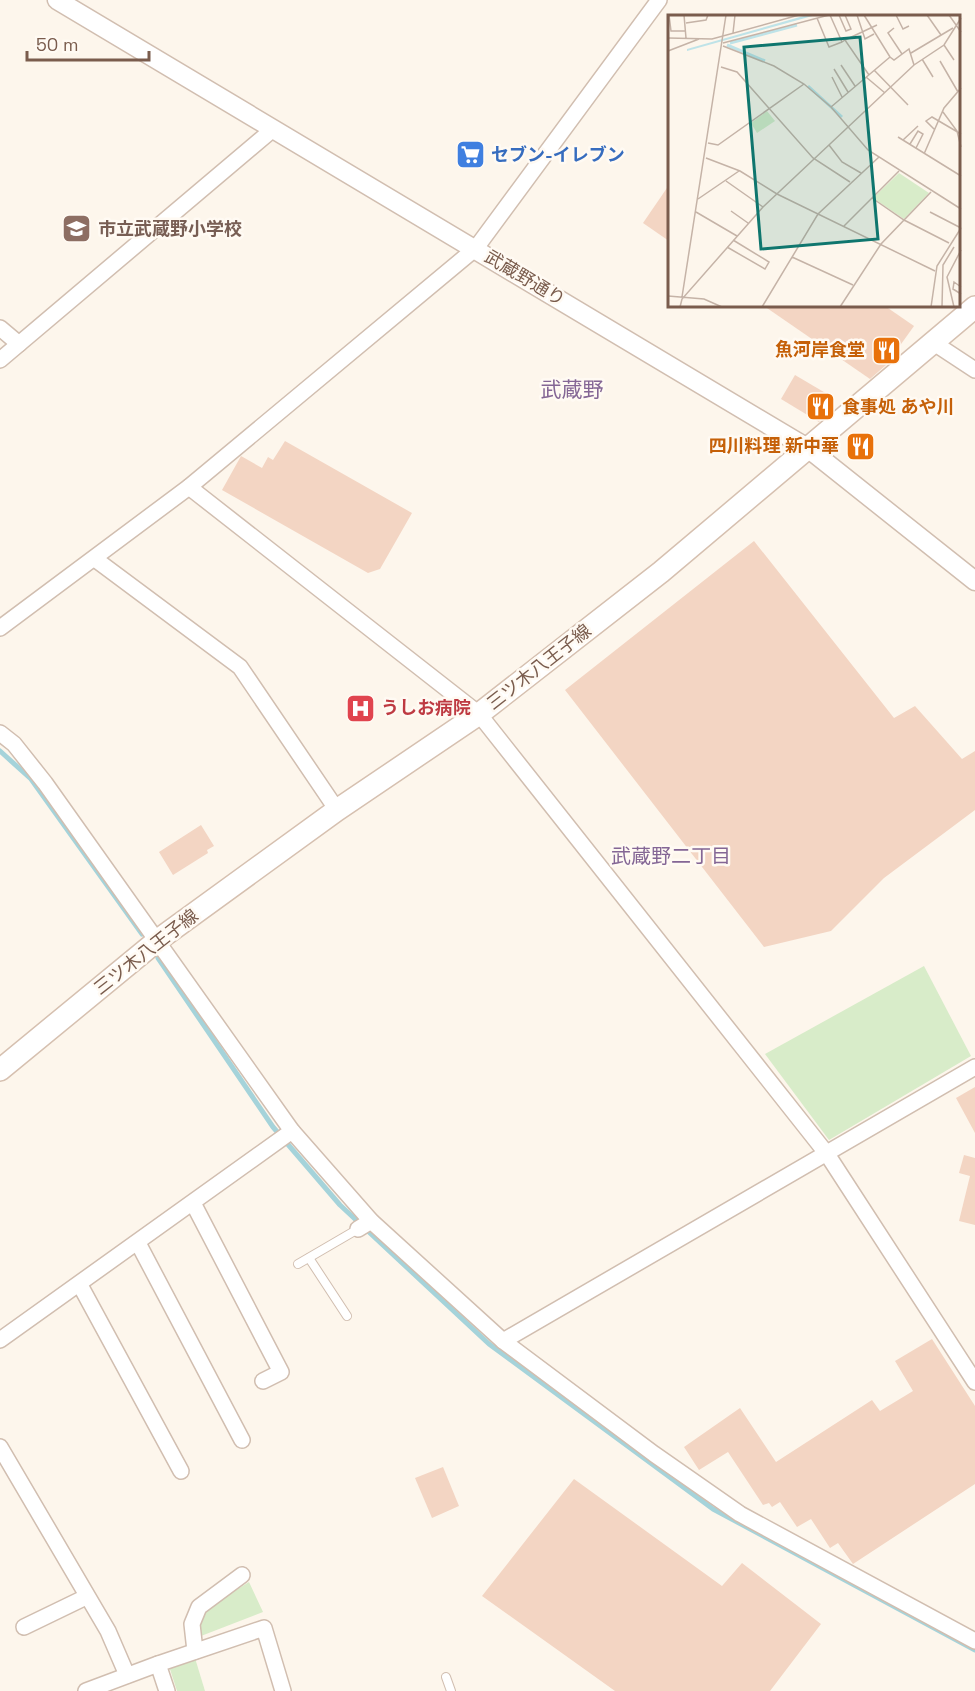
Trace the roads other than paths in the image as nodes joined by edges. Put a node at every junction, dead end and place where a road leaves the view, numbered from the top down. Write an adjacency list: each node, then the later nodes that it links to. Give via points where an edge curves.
1 (57, 0): 3 (street, 武蔵野通り)
2 (659, 0): 4 (street)
3 (272, 130): 4 (street, 武蔵野通り); 8 (street)
4 (476, 248): 11 (street, 武蔵野通り); 12 (street)
5 (975, 307): 7 (main road, 三ツ木八王子線)
6 (0, 328): 8 (street)
7 (934, 343): 10 (street); 11 (main road, 三ツ木八王子線)
8 (19, 344): 9 (street)
9 (0, 360)
10 (975, 370)
11 (809, 449): 14 (street, 武蔵野通り); 16 (main road, 三ツ木八王子線, via 661,572)
12 (189, 487): 13 (street); 16 (street)
13 (95, 560): 15 (street); 18 (street, via 240,667)
14 (975, 581)
15 (0, 628)
16 (479, 714): 18 (main road, 三ツ木八王子線); 23 (street)
17 (0, 733): 19 (street, via 14,744 45,783)
18 (337, 810): 19 (main road, 三ツ木八王子線)
19 (158, 940): 21 (main road, 三ツ木八王子線); 22 (street)
20 (975, 1067): 23 (street)
21 (0, 1070)
22 (291, 1132): 24 (street); 25 (street)
23 (827, 1154): 32 (street); 34 (street)
24 (193, 1203): 26 (street); 33 (street, via 281,1372)
25 (365, 1224): 27 (lane); 32 (street)
26 (138, 1243): 29 (street); 35 (street)
27 (309, 1258): 28 (lane); 30 (lane)
28 (298, 1264)
29 (80, 1285): 31 (street); 37 (street)
30 (347, 1316)
31 (0, 1340)
32 (503, 1341): 41 (street, via 740,1514)
33 (263, 1381)
34 (975, 1382)
35 (242, 1440)
36 (0, 1447): 39 (street)
37 (181, 1471)
38 (242, 1575): 42 (street, via 199,1607 192,1624)
39 (86, 1597): 40 (street); 44 (street, via 108,1631)
40 (24, 1627)
41 (975, 1641)
42 (195, 1651): 43 (street); 48 (street, via 264,1628)
43 (158, 1664): 44 (street); 47 (street)
44 (127, 1675): 46 (street)
45 (446, 1677): 49 (lane)
46 (86, 1691)
47 (167, 1691)
48 (283, 1691)
49 (451, 1691)

